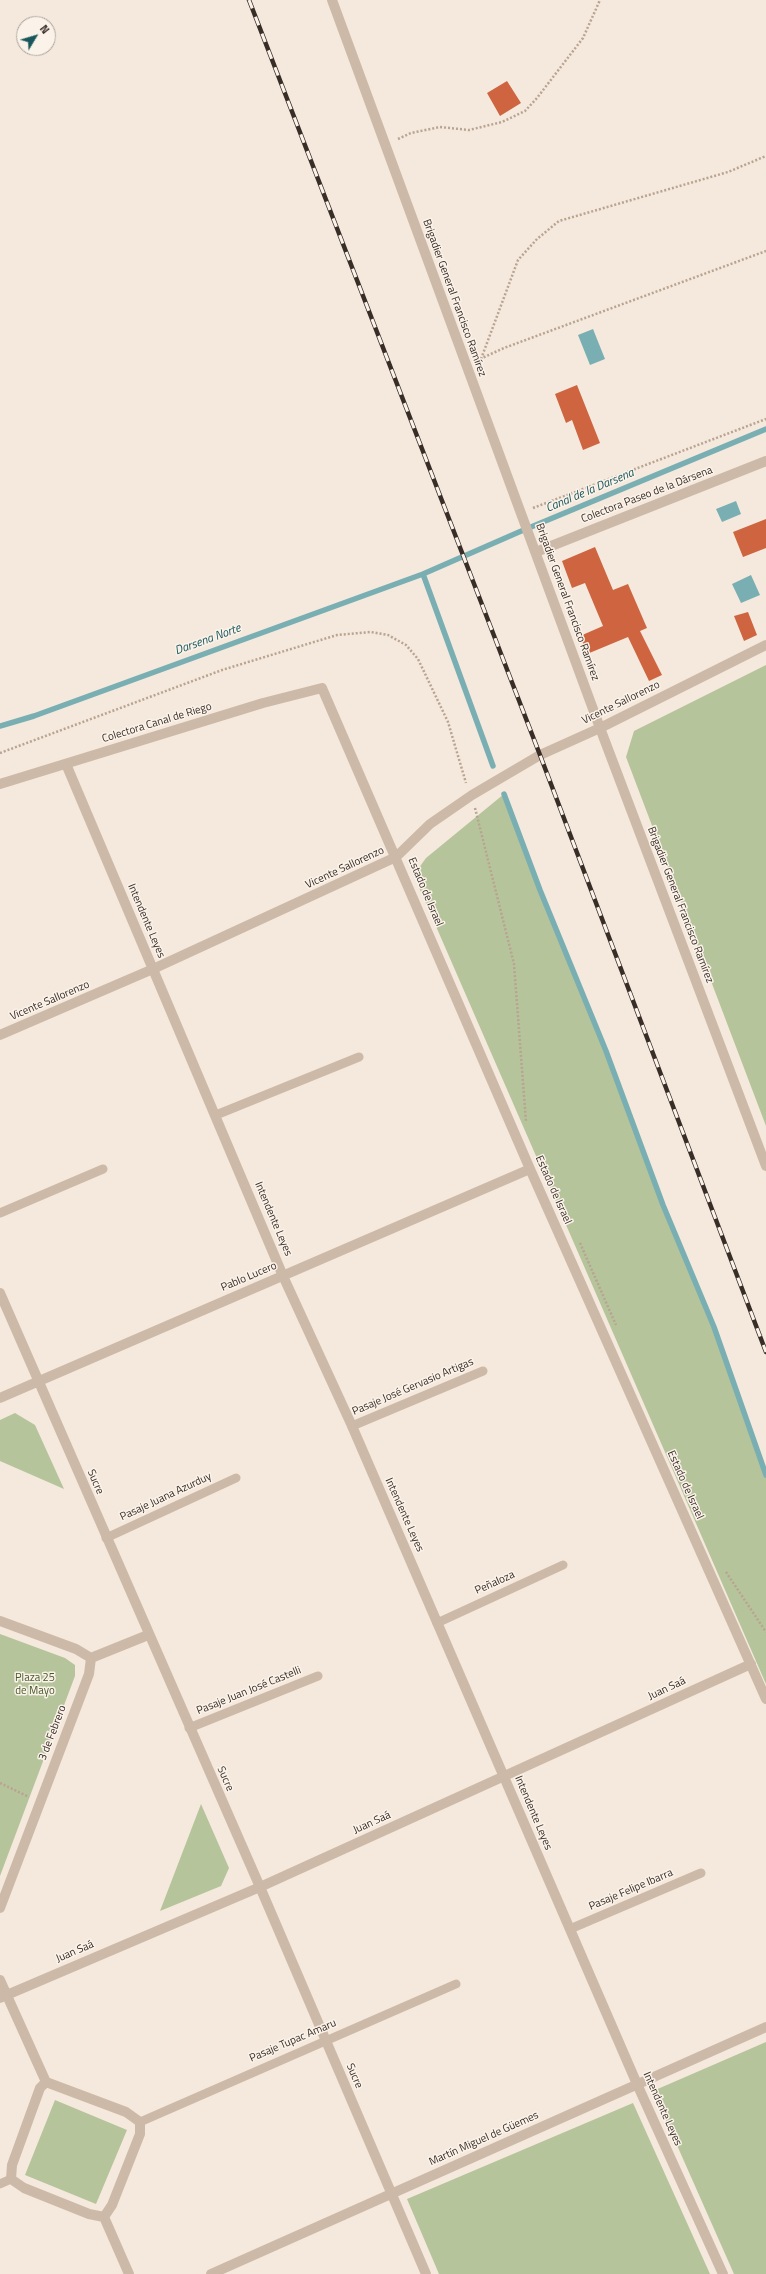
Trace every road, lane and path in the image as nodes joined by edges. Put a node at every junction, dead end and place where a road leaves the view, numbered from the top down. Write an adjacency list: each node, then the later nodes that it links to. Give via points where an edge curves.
1 (332, 0): 3 (street, Brigadier General Francisco Ramírez)
2 (600, 0): 3 (path, via 583,38 524,111 502,122 470,130 440,127 410,133)
3 (385, 146): 8 (street, Brigadier General Francisco Ramírez)
4 (766, 156): 5 (path, via 728,172 559,221 537,239 518,260 481,359 504,348)
5 (766, 251)
6 (766, 419): 8 (path)
7 (766, 461): 9 (street, Colectora Paseo de la Dársena)
8 (521, 512): 9 (street, Brigadier General Francisco Ramírez)
9 (536, 552): 12 (street, Brigadier General Francisco Ramírez)
10 (766, 645): 12 (street, Vicente Sallorenzo)
11 (322, 688): 13 (street, Colectora Canal de Riego, via 263,703); 15 (street, Estado de Israel)
12 (600, 728): 15 (street, Vicente Sallorenzo, via 540,755 472,795 430,824); 20 (street, Brigadier General Francisco Ramírez)
13 (66, 764): 14 (street, Colectora Canal de Riego); 16 (street, Intendente Leyes)
14 (0, 784)
15 (396, 857): 16 (street, Vicente Sallorenzo); 22 (street, Estado de Israel)
16 (153, 969): 17 (street, Vicente Sallorenzo); 19 (street, Intendente Leyes)
17 (0, 1035)
18 (359, 1057): 19 (lane)
19 (216, 1115): 24 (street, Intendente Leyes)
20 (766, 1166)
21 (103, 1169): 23 (lane)
22 (530, 1169): 24 (street, Pablo Lucero); 37 (street, Estado de Israel)
23 (0, 1213)
24 (283, 1276): 27 (street, Pablo Lucero); 29 (street, Intendente Leyes)
25 (0, 1293): 27 (street, Sucre)
26 (483, 1371): 29 (lane, Pasaje José Gervasio Artigas)
27 (39, 1382): 28 (street, Pablo Lucero); 31 (street, Sucre)
28 (0, 1398)
29 (352, 1426): 34 (street, Intendente Leyes)
30 (236, 1478): 31 (lane, Pasaje Juana Azurduy)
31 (106, 1538): 35 (street, Sucre)
32 (563, 1566): 34 (lane, Peñaloza)
33 (0, 1621): 36 (street, via 76,1649)
34 (437, 1623): 41 (street, Intendente Leyes)
35 (148, 1634): 36 (street); 40 (street, Sucre)
36 (91, 1658): 46 (street, 3 de Febrero, via 89,1674)
37 (751, 1664): 39 (street, Estado de Israel); 41 (street, Juan Saá)
38 (318, 1676): 40 (lane, Pasaje Juan José Castelli)
39 (766, 1699)
40 (189, 1728): 45 (street, Sucre)
41 (504, 1777): 45 (street, Juan Saá); 47 (street, Intendente Leyes)
42 (0, 1784): 43 (path)
43 (30, 1797)
44 (701, 1873): 47 (lane, Pasaje Felipe Ibarra)
45 (260, 1887): 50 (street, Juan Saá); 52 (street, Sucre)
46 (0, 1908)
47 (570, 1929): 54 (street, Intendente Leyes)
48 (0, 1980): 50 (street)
49 (456, 1984): 52 (lane, Pasaje Tupac Amaru)
50 (3, 1996): 53 (street)
51 (766, 2026): 54 (street, Martín Miguel de Güemes)
52 (325, 2040): 55 (lane, Pasaje Tupac Amaru); 58 (street, Sucre)
53 (46, 2082): 55 (street, via 126,2112); 56 (street, via 40,2088 12,2165)
54 (637, 2084): 58 (street, Martín Miguel de Güemes); 63 (street, Intendente Leyes)
55 (140, 2122): 59 (street, via 140,2134 112,2205)
56 (11, 2179): 57 (lane); 59 (street, via 24,2188 89,2214)
57 (0, 2184)
58 (391, 2194): 61 (street, Martín Miguel de Güemes); 62 (street, Sucre)
59 (104, 2217): 60 (street)
60 (129, 2274)
61 (211, 2274)
62 (426, 2274)
63 (723, 2274)

